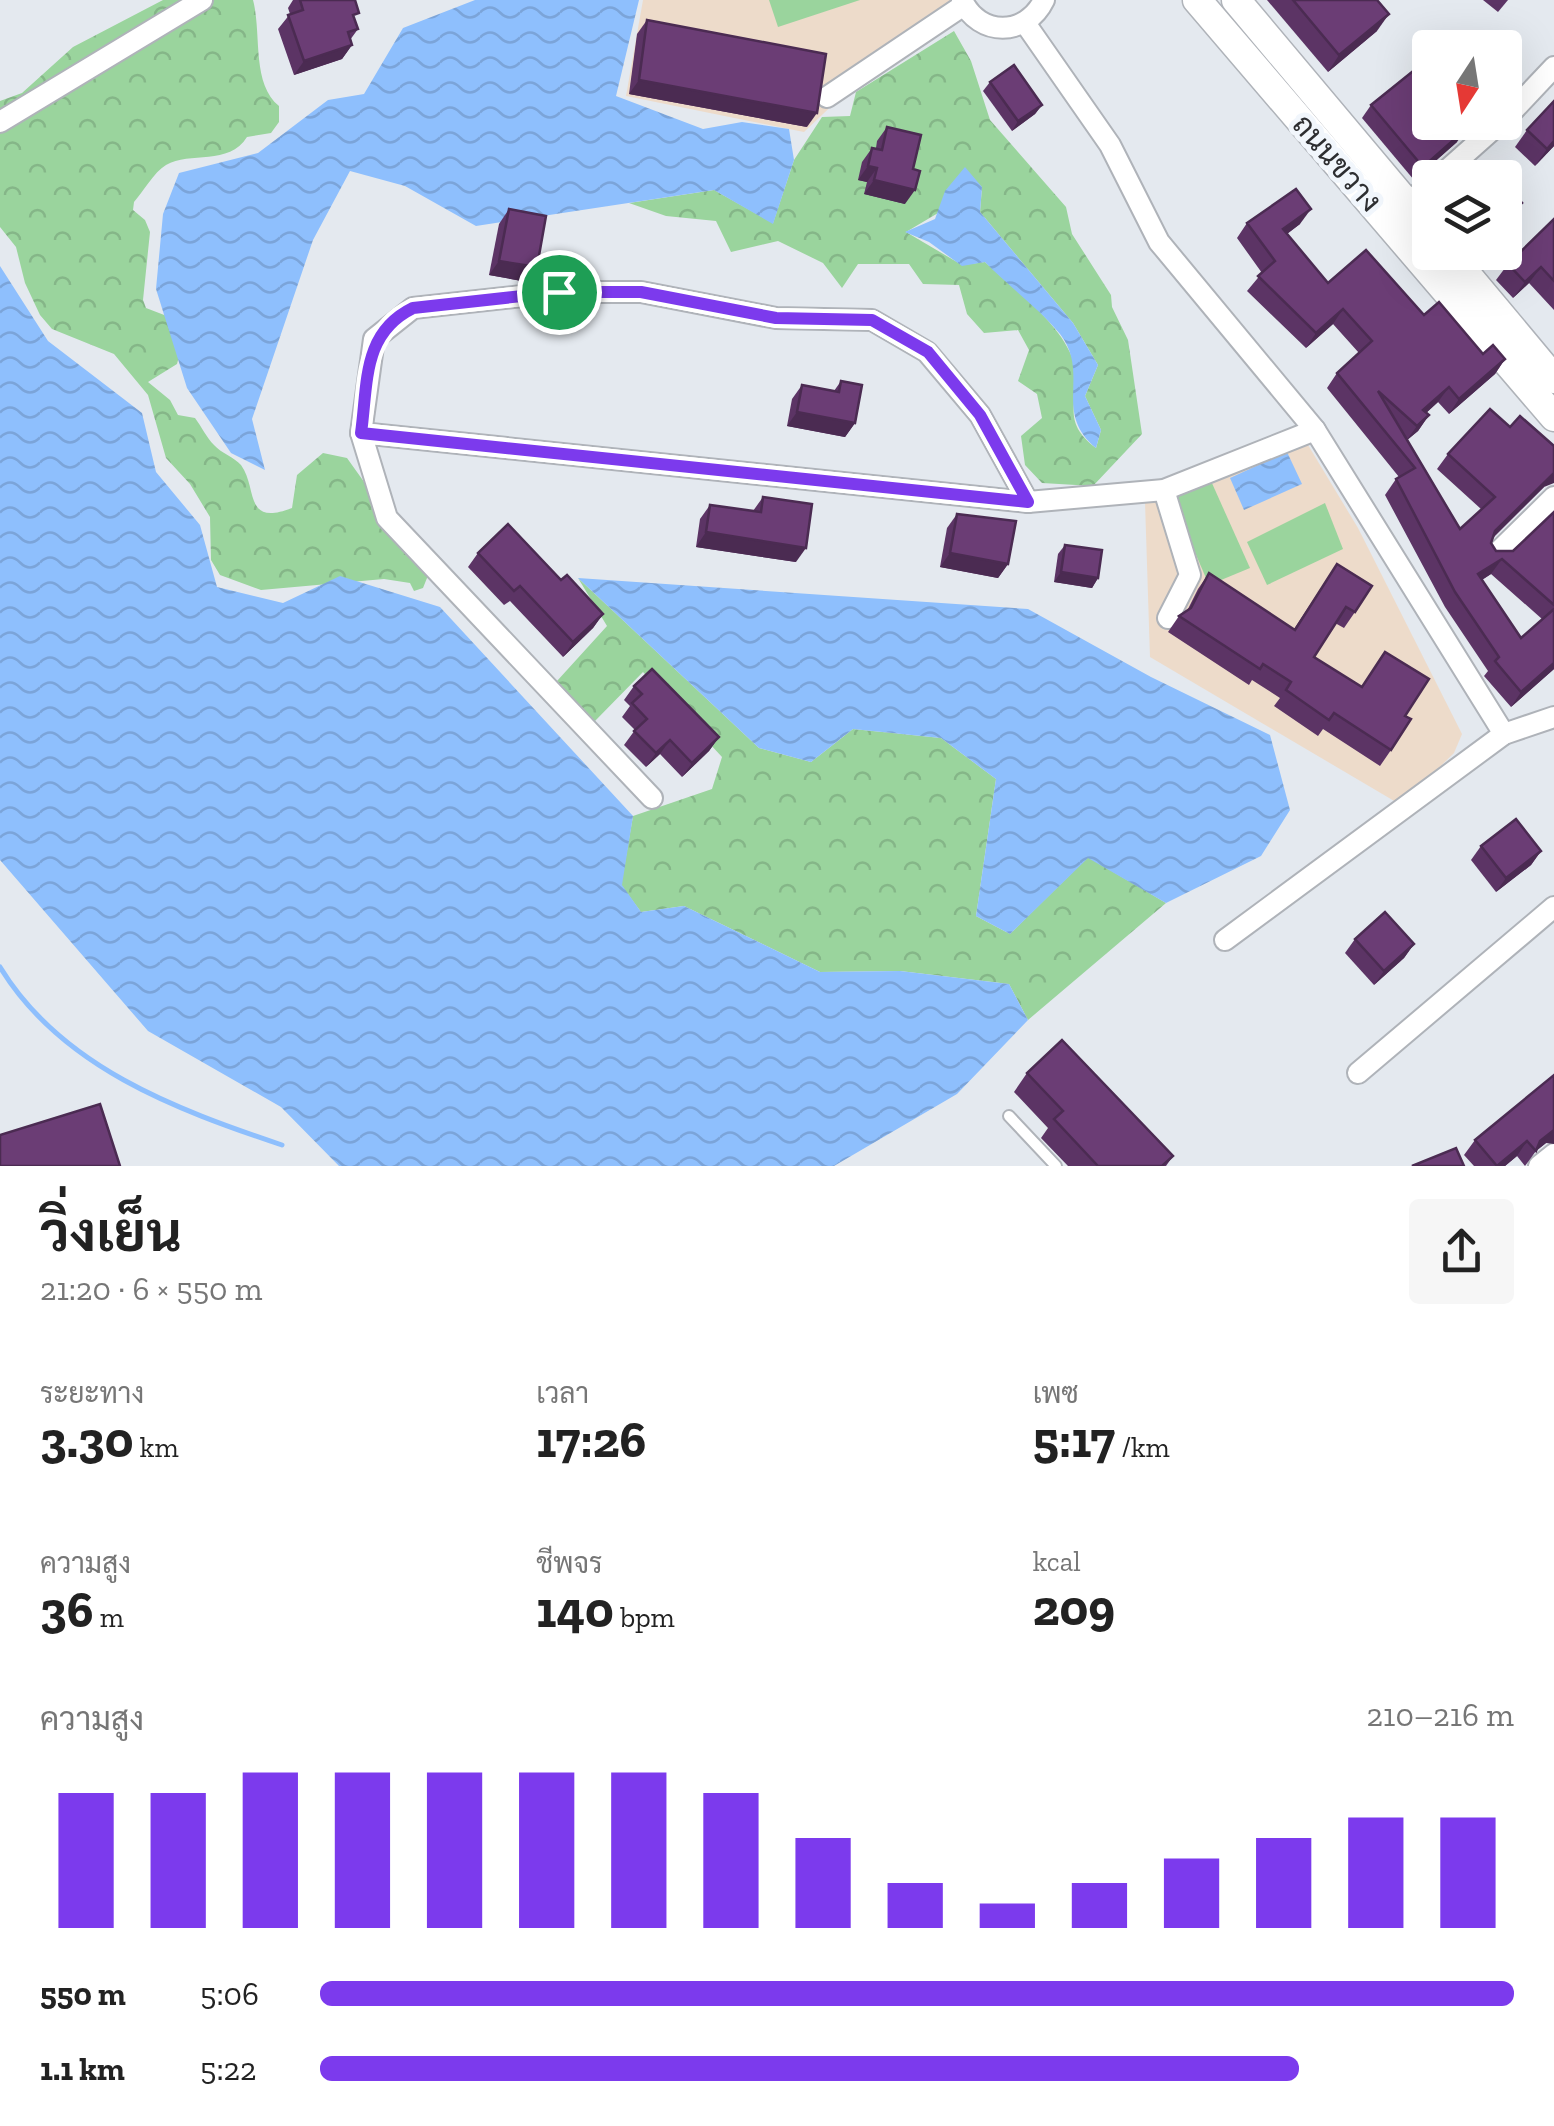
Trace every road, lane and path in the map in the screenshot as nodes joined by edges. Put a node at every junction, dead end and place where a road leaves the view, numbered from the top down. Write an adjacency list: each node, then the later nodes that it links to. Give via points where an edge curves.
1 (202, 0): 9 (street)
2 (1197, 0): 15 (main road, ถนนขวาง)
3 (1236, 0): 13 (main road, ถนนขวาง)
4 (963, 3): 5 (street, via 986,26 1011,28); 7 (street)
5 (1039, 8): 20 (street, via 1159,242)
6 (1554, 67): 8 (street)
7 (827, 97)
8 (1522, 101)
9 (0, 122)
10 (1481, 140): 11 (street)
11 (1459, 160)
12 (1412, 200): 13 (street)
13 (1407, 204): 14 (main road, ถนนขวาง)
14 (1412, 210)
15 (1412, 228)
16 (1451, 270): 19 (main road, ถนนขวาง)
17 (1452, 270): 18 (main road, ถนนขวาง)
18 (1554, 379)
19 (1554, 417)
20 (1315, 430): 22 (street); 28 (street)
21 (361, 433): 24 (street); 24 (street, via 374,340 400,314 559,292 641,292 776,318 872,320 928,352 980,415); 29 (street, via 387,518)
22 (1164, 490): 24 (street); 26 (street, via 1190,574)
23 (1554, 497): 25 (street)
24 (1028, 502)
25 (1494, 556)
26 (1168, 618)
27 (1554, 717): 28 (street)
28 (1504, 734): 31 (street)
29 (652, 798)
30 (1554, 907): 32 (street)
31 (1225, 940)
32 (1358, 1073)
33 (1009, 1116): 35 (lane)
34 (1554, 1154): 36 (street)
35 (1056, 1166)
36 (1539, 1166)

